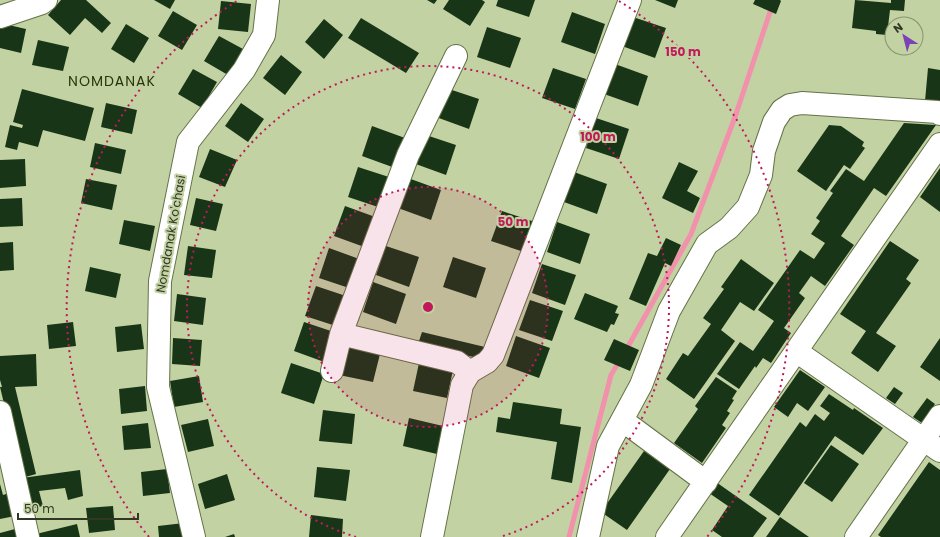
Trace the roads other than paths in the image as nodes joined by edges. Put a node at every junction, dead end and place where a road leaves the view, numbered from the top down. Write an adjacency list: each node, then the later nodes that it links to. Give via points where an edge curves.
1 (46, 0): 4 (street)
2 (268, 0): 18 (street, Nomdanak Ko'chasi, via 264,36 244,70 188,142 160,281 158,387)
3 (630, 0): 11 (street, via 493,355 487,362)
4 (0, 17)
5 (456, 56): 8 (street, via 408,155)
6 (940, 114): 14 (street, via 802,103 790,105 782,110 774,122 764,151 761,175 748,207 730,228 707,244 669,311 641,385)
7 (940, 144): 9 (street)
8 (341, 334): 10 (street); 11 (street, via 457,362)
9 (796, 351): 15 (street); 16 (street)
10 (332, 371)
11 (470, 372): 19 (street, via 462,385)
12 (0, 412): 17 (street)
13 (940, 416): 15 (street)
14 (622, 420): 16 (street); 20 (street, via 608,446)
15 (932, 445): 22 (street)
16 (706, 482): 21 (street)
17 (28, 537)
18 (194, 537)
19 (432, 537)
20 (588, 537)
21 (667, 537)
22 (856, 537)

